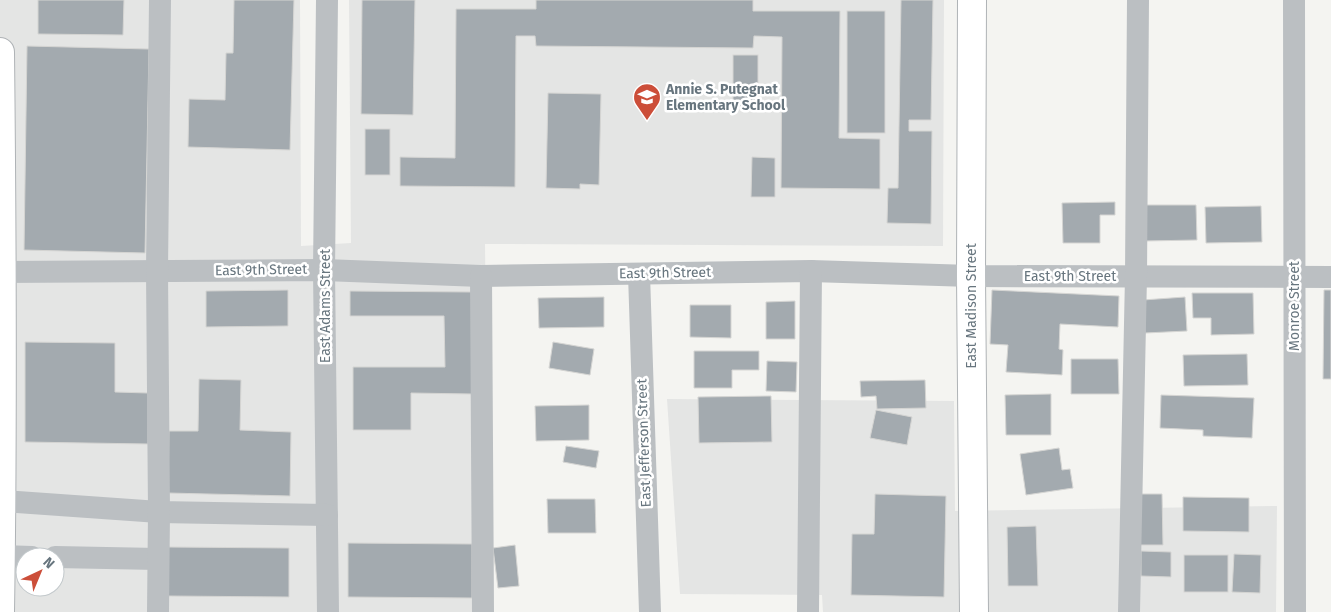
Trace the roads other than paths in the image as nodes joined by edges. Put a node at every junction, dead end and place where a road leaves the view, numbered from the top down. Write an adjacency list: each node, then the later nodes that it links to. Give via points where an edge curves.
1 (160, 0): 8 (street)
2 (327, 0): 7 (street, East Adams Street)
3 (972, 0): 13 (main road, East Madison Street)
4 (1138, 0): 14 (street)
5 (1294, 0): 16 (street, Monroe Street)
6 (0, 52): 10 (main road)
7 (324, 270): 8 (street, East 9th Street); 12 (street, East 9th Street); 19 (street, East Adams Street)
8 (157, 271): 10 (street, East 9th Street); 18 (street)
9 (811, 271): 11 (street, East 9th Street); 13 (street, East 9th Street); 29 (street)
10 (2, 272): 17 (main road)
11 (639, 274): 12 (street, East 9th Street); 28 (street, East Jefferson Street)
12 (481, 276): 27 (street)
13 (971, 276): 14 (street, East 9th Street); 30 (main road, East Madison Street)
14 (1136, 276): 16 (street, East 9th Street); 31 (street)
15 (1331, 277): 16 (street, East 9th Street)
16 (1294, 278): 32 (street, Monroe Street)
17 (3, 501): 18 (street); 20 (main road)
18 (159, 512): 19 (street); 23 (street)
19 (327, 515): 26 (street, East Adams Street)
20 (1, 556): 21 (street); 24 (main road)
21 (15, 556)
22 (65, 557): 23 (street)
23 (158, 559): 25 (street)
24 (0, 612)
25 (158, 612)
26 (328, 612)
27 (483, 612)
28 (650, 612)
29 (808, 612)
30 (974, 612)
31 (1129, 612)
32 (1295, 612)

